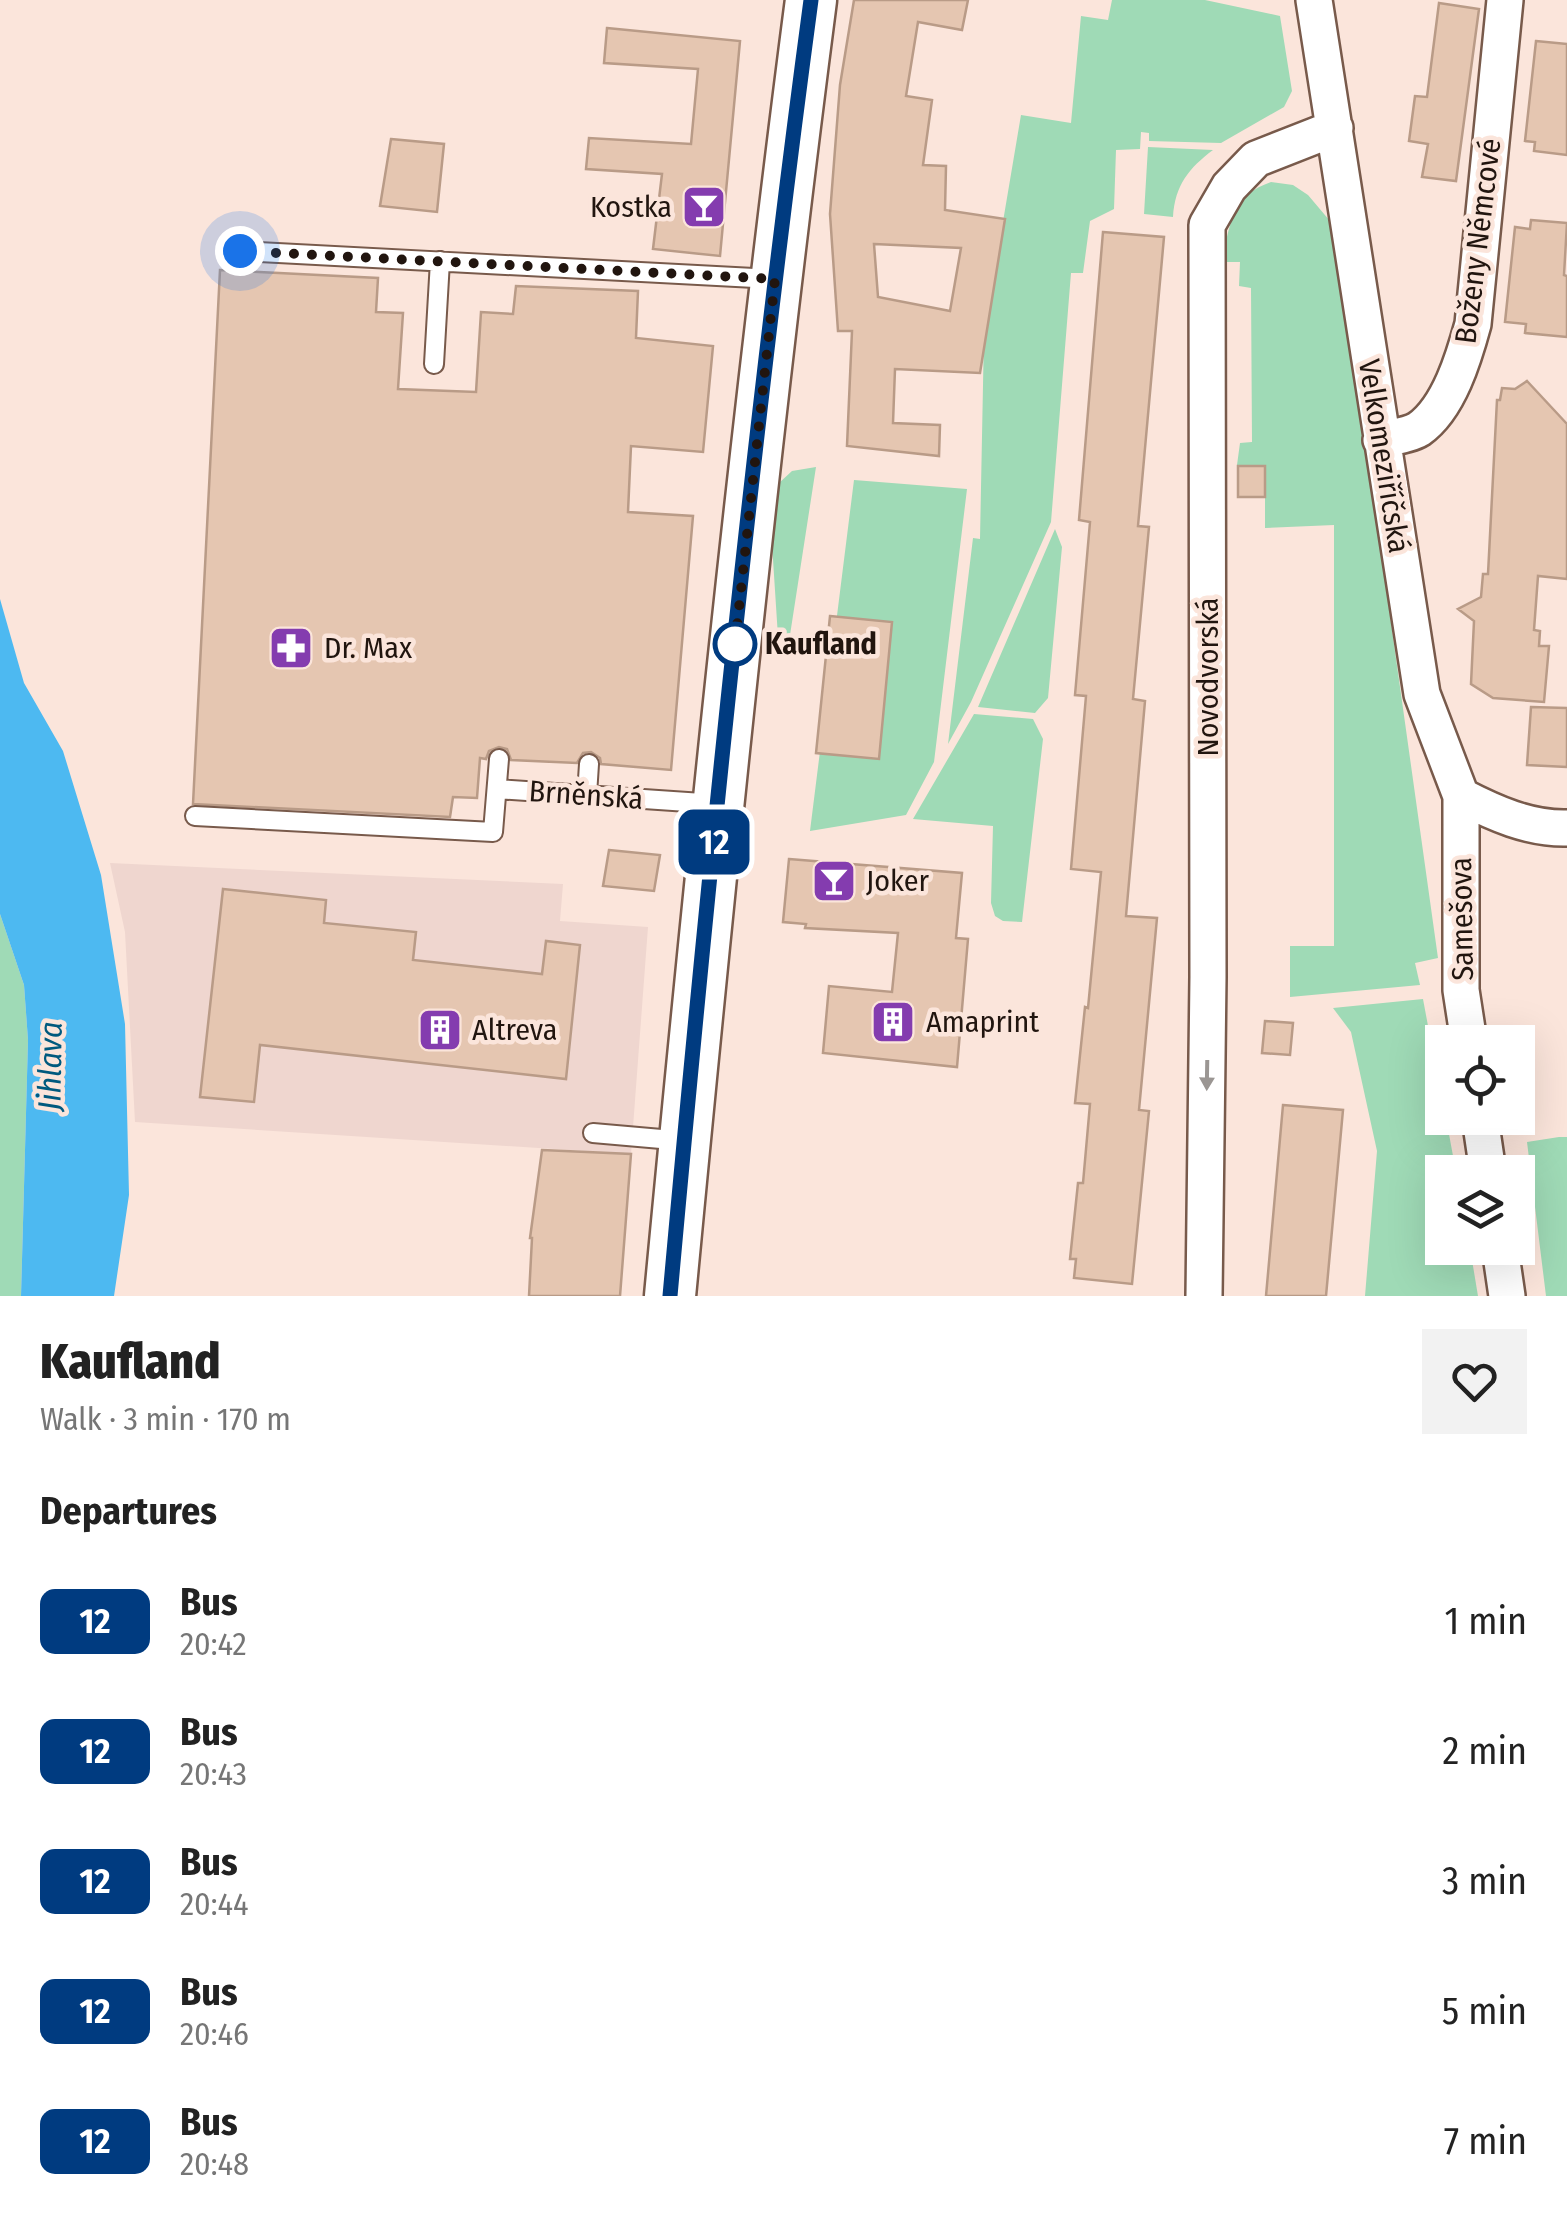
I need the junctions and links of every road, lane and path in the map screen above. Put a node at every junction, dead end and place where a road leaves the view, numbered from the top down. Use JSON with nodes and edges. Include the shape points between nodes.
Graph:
{"nodes":[{"id":1,"x":811,"y":0,"type":"edge"},
{"id":2,"x":1314,"y":0,"type":"edge"},
{"id":3,"x":1505,"y":0,"type":"edge"},
{"id":4,"x":1335,"y":128,"type":"junction"},
{"id":5,"x":240,"y":251,"type":"dead end"},
{"id":6,"x":440,"y":261,"type":"junction"},
{"id":7,"x":775,"y":279,"type":"junction"},
{"id":8,"x":434,"y":364,"type":"dead end"},
{"id":9,"x":1381,"y":440,"type":"junction"},
{"id":10,"x":499,"y":759,"type":"dead end"},
{"id":11,"x":589,"y":764,"type":"dead end"},
{"id":12,"x":497,"y":789,"type":"junction"},
{"id":13,"x":587,"y":795,"type":"junction"},
{"id":14,"x":1461,"y":796,"type":"junction"},
{"id":15,"x":718,"y":804,"type":"junction"},
{"id":16,"x":196,"y":816,"type":"dead end"},
{"id":17,"x":1567,"y":828,"type":"edge"},
{"id":18,"x":1467,"y":1025,"type":"edge"},
{"id":19,"x":593,"y":1132,"type":"dead end"},
{"id":20,"x":684,"y":1142,"type":"junction"},
{"id":21,"x":1502,"y":1265,"type":"edge"},
{"id":22,"x":670,"y":1296,"type":"edge"},
{"id":23,"x":1204,"y":1296,"type":"edge"},
{"id":24,"x":1507,"y":1296,"type":"edge"}],
"edges":[{"from":1,"to":7,"type":"street"},
{"from":2,"to":4,"type":"street","name":"Velkomeziříčská"},
{"from":3,"to":9,"type":"street","name":"Boženy Němcové","via":[[1473,324],[1461,367],[1418,430]]},
{"from":4,"to":9,"type":"street","name":"Velkomeziříčská"},
{"from":4,"to":23,"type":"street","name":"Novodvorská","one_way":true,"via":[[1256,158],[1208,224]]},
{"from":5,"to":6,"type":"lane"},
{"from":6,"to":7,"type":"lane"},
{"from":6,"to":8,"type":"lane"},
{"from":7,"to":15,"type":"street"},
{"from":9,"to":14,"type":"street","name":"Velkomeziříčská","via":[[1422,694]]},
{"from":10,"to":12,"type":"lane"},
{"from":11,"to":13,"type":"lane"},
{"from":12,"to":13,"type":"lane","name":"Brněnská"},
{"from":12,"to":16,"type":"lane","name":"Brněnská","via":[[494,832]]},
{"from":13,"to":15,"type":"lane","name":"Brněnská"},
{"from":14,"to":17,"type":"street","via":[[1518,820]]},
{"from":14,"to":18,"type":"street","name":"Samešova"},
{"from":15,"to":20,"type":"street"},
{"from":19,"to":20,"type":"lane"},
{"from":20,"to":22,"type":"street"},
{"from":21,"to":24,"type":"street"}]}
